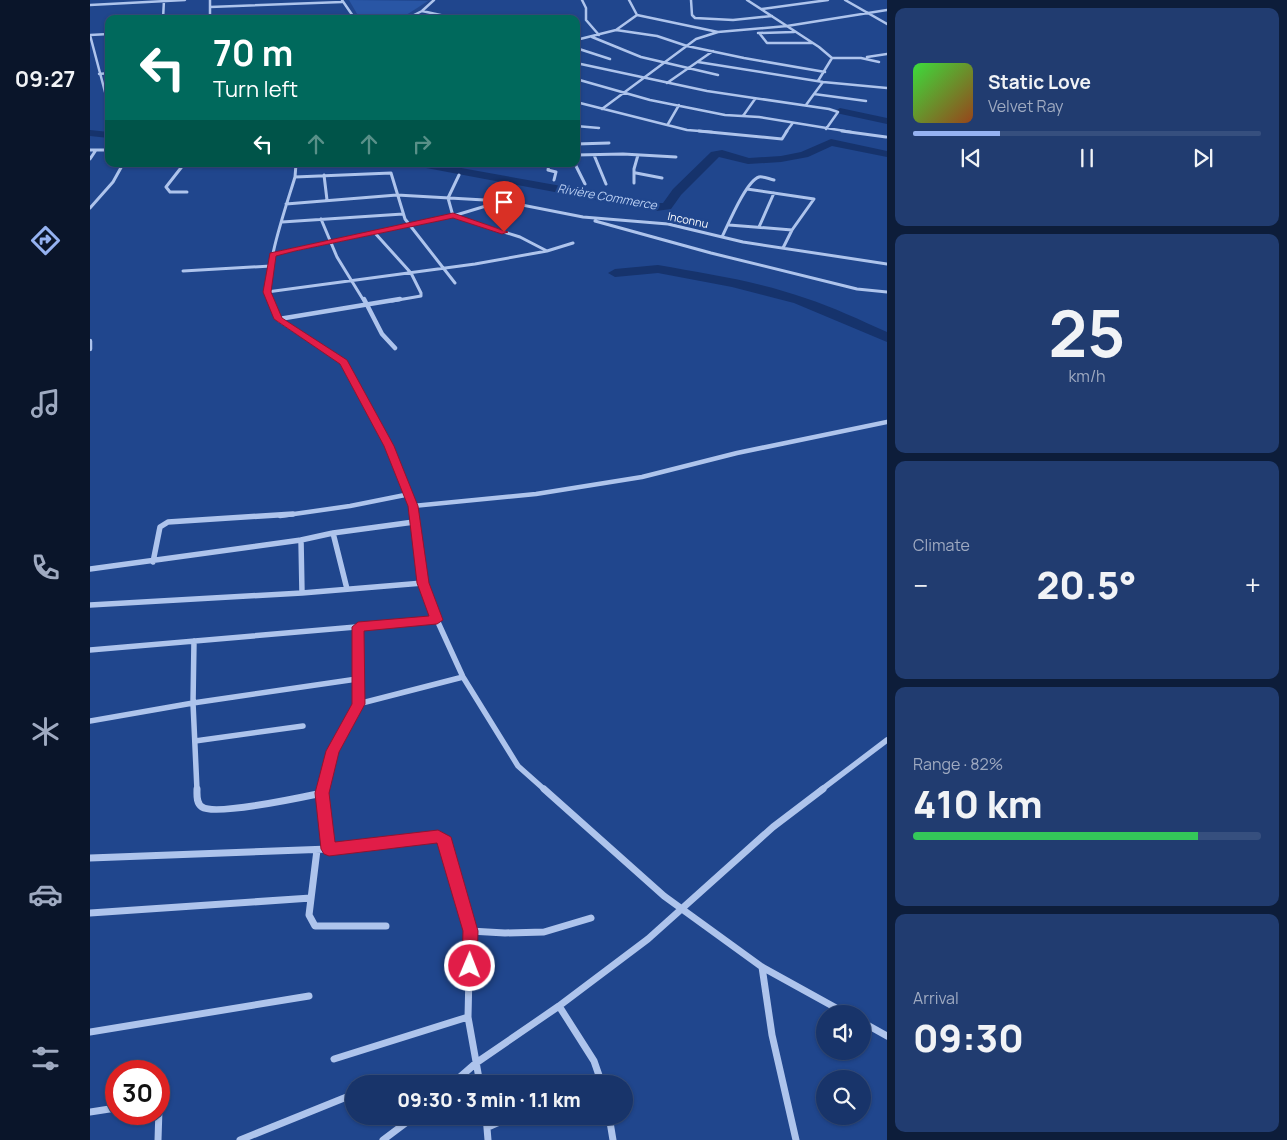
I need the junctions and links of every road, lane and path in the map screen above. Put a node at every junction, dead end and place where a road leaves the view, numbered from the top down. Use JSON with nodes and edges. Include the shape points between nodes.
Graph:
{"nodes":[{"id":1,"x":185,"y":0,"type":"edge"},
{"id":2,"x":210,"y":0,"type":"edge"},
{"id":3,"x":434,"y":0,"type":"edge"},
{"id":4,"x":582,"y":0,"type":"edge"},
{"id":5,"x":629,"y":0,"type":"edge"},
{"id":6,"x":691,"y":0,"type":"edge"},
{"id":7,"x":747,"y":0,"type":"edge"},
{"id":8,"x":828,"y":0,"type":"edge"},
{"id":9,"x":845,"y":0,"type":"edge"},
{"id":10,"x":164,"y":1,"type":"edge"},
{"id":11,"x":342,"y":1,"type":"edge"},
{"id":12,"x":90,"y":5,"type":"edge"},
{"id":13,"x":210,"y":7,"type":"junction"},
{"id":14,"x":761,"y":9,"type":"junction"},
{"id":15,"x":887,"y":10,"type":"edge"},
{"id":16,"x":422,"y":11,"type":"junction"},
{"id":17,"x":869,"y":12,"type":"junction"},
{"id":18,"x":163,"y":15,"type":"edge"},
{"id":19,"x":210,"y":15,"type":"edge"},
{"id":20,"x":352,"y":15,"type":"edge"},
{"id":21,"x":413,"y":15,"type":"edge"},
{"id":22,"x":440,"y":15,"type":"edge"},
{"id":23,"x":637,"y":15,"type":"junction"},
{"id":24,"x":773,"y":16,"type":"junction"},
{"id":25,"x":886,"y":23,"type":"edge"},
{"id":26,"x":787,"y":26,"type":"junction"},
{"id":27,"x":754,"y":29,"type":"junction"},
{"id":28,"x":616,"y":30,"type":"junction"},
{"id":29,"x":718,"y":32,"type":"junction"},
{"id":30,"x":795,"y":32,"type":"junction"},
{"id":31,"x":105,"y":34,"type":"edge"},
{"id":32,"x":760,"y":34,"type":"junction"},
{"id":33,"x":90,"y":35,"type":"edge"},
{"id":34,"x":599,"y":35,"type":"junction"},
{"id":35,"x":592,"y":37,"type":"junction"},
{"id":36,"x":580,"y":39,"type":"edge"},
{"id":37,"x":812,"y":42,"type":"junction"},
{"id":38,"x":687,"y":46,"type":"junction"},
{"id":39,"x":580,"y":49,"type":"edge"},
{"id":40,"x":713,"y":52,"type":"junction"},
{"id":41,"x":887,"y":54,"type":"edge"},
{"id":42,"x":832,"y":58,"type":"junction"},
{"id":43,"x":862,"y":58,"type":"junction"},
{"id":44,"x":610,"y":59,"type":"dead end"},
{"id":45,"x":698,"y":62,"type":"junction"},
{"id":46,"x":879,"y":62,"type":"dead end"},
{"id":47,"x":664,"y":63,"type":"junction"},
{"id":48,"x":580,"y":64,"type":"edge"},
{"id":49,"x":687,"y":69,"type":"junction"},
{"id":50,"x":825,"y":72,"type":"junction"},
{"id":51,"x":105,"y":73,"type":"edge"},
{"id":52,"x":99,"y":74,"type":"junction"},
{"id":53,"x":718,"y":75,"type":"dead end"},
{"id":54,"x":642,"y":78,"type":"junction"},
{"id":55,"x":580,"y":80,"type":"edge"},
{"id":56,"x":818,"y":81,"type":"junction"},
{"id":57,"x":823,"y":82,"type":"junction"},
{"id":58,"x":667,"y":83,"type":"junction"},
{"id":59,"x":887,"y":88,"type":"edge"},
{"id":60,"x":623,"y":92,"type":"junction"},
{"id":61,"x":105,"y":93,"type":"edge"},
{"id":62,"x":814,"y":94,"type":"junction"},
{"id":63,"x":755,"y":99,"type":"junction"},
{"id":64,"x":866,"y":101,"type":"dead end"},
{"id":65,"x":580,"y":103,"type":"edge"},
{"id":66,"x":806,"y":105,"type":"junction"},
{"id":67,"x":679,"y":106,"type":"junction"},
{"id":68,"x":602,"y":109,"type":"junction"},
{"id":69,"x":743,"y":116,"type":"junction"},
{"id":70,"x":668,"y":124,"type":"junction"},
{"id":71,"x":792,"y":124,"type":"junction"},
{"id":72,"x":580,"y":126,"type":"edge"},
{"id":73,"x":599,"y":128,"type":"dead end"},
{"id":74,"x":826,"y":129,"type":"junction"},
{"id":75,"x":886,"y":137,"type":"dead end"},
{"id":76,"x":609,"y":143,"type":"dead end"},
{"id":77,"x":580,"y":144,"type":"edge"},
{"id":78,"x":90,"y":150,"type":"edge"},
{"id":79,"x":96,"y":150,"type":"junction"},
{"id":80,"x":105,"y":150,"type":"edge"},
{"id":81,"x":580,"y":155,"type":"edge"},
{"id":82,"x":594,"y":155,"type":"junction"},
{"id":83,"x":638,"y":155,"type":"junction"},
{"id":84,"x":676,"y":157,"type":"dead end"},
{"id":85,"x":90,"y":159,"type":"edge"},
{"id":86,"x":121,"y":167,"type":"edge"},
{"id":87,"x":182,"y":167,"type":"edge"},
{"id":88,"x":296,"y":167,"type":"edge"},
{"id":89,"x":548,"y":167,"type":"edge"},
{"id":90,"x":577,"y":167,"type":"edge"},
{"id":91,"x":636,"y":173,"type":"junction"},
{"id":92,"x":324,"y":175,"type":"junction"},
{"id":93,"x":459,"y":175,"type":"dead end"},
{"id":94,"x":295,"y":176,"type":"junction"},
{"id":95,"x":662,"y":178,"type":"dead end"},
{"id":96,"x":554,"y":180,"type":"dead end"},
{"id":97,"x":774,"y":180,"type":"dead end"},
{"id":98,"x":634,"y":183,"type":"dead end"},
{"id":99,"x":586,"y":184,"type":"dead end"},
{"id":100,"x":606,"y":184,"type":"dead end"},
{"id":101,"x":747,"y":189,"type":"junction"},
{"id":102,"x":187,"y":192,"type":"dead end"},
{"id":103,"x":774,"y":193,"type":"junction"},
{"id":104,"x":397,"y":195,"type":"junction"},
{"id":105,"x":448,"y":198,"type":"junction"},
{"id":106,"x":327,"y":200,"type":"junction"},
{"id":107,"x":502,"y":201,"type":"junction"},
{"id":108,"x":286,"y":204,"type":"junction"},
{"id":109,"x":90,"y":208,"type":"edge"},
{"id":110,"x":403,"y":214,"type":"junction"},
{"id":111,"x":453,"y":216,"type":"junction"},
{"id":112,"x":582,"y":217,"type":"junction"},
{"id":113,"x":321,"y":219,"type":"junction"},
{"id":114,"x":282,"y":222,"type":"junction"},
{"id":115,"x":408,"y":224,"type":"junction"},
{"id":116,"x":728,"y":225,"type":"junction"},
{"id":117,"x":759,"y":228,"type":"junction"},
{"id":118,"x":792,"y":230,"type":"junction"},
{"id":119,"x":374,"y":232,"type":"junction"},
{"id":120,"x":722,"y":237,"type":"junction"},
{"id":121,"x":329,"y":241,"type":"junction"},
{"id":122,"x":573,"y":243,"type":"dead end"},
{"id":123,"x":783,"y":248,"type":"junction"},
{"id":124,"x":546,"y":251,"type":"junction"},
{"id":125,"x":273,"y":254,"type":"junction"},
{"id":126,"x":887,"y":264,"type":"edge"},
{"id":127,"x":271,"y":266,"type":"junction"},
{"id":128,"x":443,"y":268,"type":"junction"},
{"id":129,"x":183,"y":272,"type":"dead end"},
{"id":130,"x":411,"y":272,"type":"junction"},
{"id":131,"x":350,"y":281,"type":"junction"},
{"id":132,"x":456,"y":283,"type":"dead end"},
{"id":133,"x":267,"y":292,"type":"junction"},
{"id":134,"x":887,"y":292,"type":"edge"},
{"id":135,"x":367,"y":304,"type":"junction"},
{"id":136,"x":278,"y":319,"type":"junction"},
{"id":137,"x":90,"y":341,"type":"edge"},
{"id":138,"x":395,"y":348,"type":"dead end"},
{"id":139,"x":90,"y":349,"type":"edge"},
{"id":140,"x":887,"y":422,"type":"edge"},
{"id":141,"x":410,"y":494,"type":"junction"},
{"id":142,"x":413,"y":506,"type":"junction"},
{"id":143,"x":414,"y":522,"type":"junction"},
{"id":144,"x":333,"y":533,"type":"junction"},
{"id":145,"x":301,"y":540,"type":"junction"},
{"id":146,"x":153,"y":562,"type":"junction"},
{"id":147,"x":90,"y":570,"type":"edge"},
{"id":148,"x":423,"y":583,"type":"junction"},
{"id":149,"x":347,"y":589,"type":"junction"},
{"id":150,"x":302,"y":592,"type":"junction"},
{"id":151,"x":90,"y":605,"type":"edge"},
{"id":152,"x":437,"y":620,"type":"junction"},
{"id":153,"x":358,"y":627,"type":"junction"},
{"id":154,"x":194,"y":641,"type":"junction"},
{"id":155,"x":90,"y":650,"type":"edge"},
{"id":156,"x":463,"y":678,"type":"junction"},
{"id":157,"x":357,"y":679,"type":"junction"},
{"id":158,"x":193,"y":703,"type":"junction"},
{"id":159,"x":358,"y":704,"type":"junction"},
{"id":160,"x":90,"y":720,"type":"edge"},
{"id":161,"x":303,"y":726,"type":"dead end"},
{"id":162,"x":887,"y":740,"type":"edge"},
{"id":163,"x":195,"y":741,"type":"junction"},
{"id":164,"x":322,"y":793,"type":"junction"},
{"id":165,"x":329,"y":849,"type":"junction"},
{"id":166,"x":317,"y":850,"type":"junction"},
{"id":167,"x":90,"y":858,"type":"edge"},
{"id":168,"x":311,"y":898,"type":"junction"},
{"id":169,"x":682,"y":910,"type":"junction"},
{"id":170,"x":90,"y":913,"type":"edge"},
{"id":171,"x":591,"y":918,"type":"dead end"},
{"id":172,"x":386,"y":926,"type":"dead end"},
{"id":173,"x":470,"y":931,"type":"junction"},
{"id":174,"x":762,"y":967,"type":"junction"},
{"id":175,"x":309,"y":996,"type":"dead end"},
{"id":176,"x":831,"y":1005,"type":"edge"},
{"id":177,"x":559,"y":1006,"type":"junction"},
{"id":178,"x":468,"y":1017,"type":"junction"},
{"id":179,"x":871,"y":1027,"type":"edge"},
{"id":180,"x":90,"y":1032,"type":"edge"},
{"id":181,"x":887,"y":1036,"type":"edge"},
{"id":182,"x":334,"y":1059,"type":"dead end"},
{"id":183,"x":476,"y":1063,"type":"junction"},
{"id":184,"x":462,"y":1075,"type":"edge"},
{"id":185,"x":478,"y":1075,"type":"edge"},
{"id":186,"x":599,"y":1075,"type":"edge"},
{"id":187,"x":345,"y":1098,"type":"edge"},
{"id":188,"x":105,"y":1110,"type":"edge"},
{"id":189,"x":90,"y":1112,"type":"edge"},
{"id":190,"x":158,"y":1125,"type":"edge"},
{"id":191,"x":401,"y":1125,"type":"edge"},
{"id":192,"x":610,"y":1125,"type":"edge"},
{"id":193,"x":488,"y":1126,"type":"edge"},
{"id":194,"x":158,"y":1140,"type":"edge"},
{"id":195,"x":240,"y":1140,"type":"edge"},
{"id":196,"x":383,"y":1140,"type":"edge"},
{"id":197,"x":488,"y":1140,"type":"edge"},
{"id":198,"x":613,"y":1140,"type":"edge"},
{"id":199,"x":796,"y":1140,"type":"edge"}],
"edges":[{"from":1,"to":10,"type":"street"},
{"from":2,"to":13,"type":"street"},
{"from":3,"to":16,"type":"street"},
{"from":4,"to":34,"type":"street","via":[[586,20]]},
{"from":5,"to":23,"type":"street"},
{"from":6,"to":24,"type":"street","via":[[695,18],[732,20]]},
{"from":7,"to":14,"type":"street"},
{"from":8,"to":14,"type":"street"},
{"from":9,"to":17,"type":"street"},
{"from":10,"to":12,"type":"street"},
{"from":10,"to":18,"type":"street"},
{"from":11,"to":13,"type":"street"},
{"from":11,"to":20,"type":"street"},
{"from":13,"to":19,"type":"street"},
{"from":14,"to":24,"type":"street"},
{"from":15,"to":17,"type":"street"},
{"from":16,"to":21,"type":"street"},
{"from":16,"to":22,"type":"street"},
{"from":17,"to":25,"type":"street"},
{"from":17,"to":26,"type":"street"},
{"from":23,"to":28,"type":"street"},
{"from":23,"to":29,"type":"street"},
{"from":24,"to":26,"type":"street"},
{"from":26,"to":27,"type":"street"},
{"from":26,"to":30,"type":"street"},
{"from":27,"to":29,"type":"street"},
{"from":27,"to":32,"type":"street"},
{"from":28,"to":34,"type":"street"},
{"from":28,"to":38,"type":"street","via":[[657,36]]},
{"from":29,"to":38,"type":"street","via":[[696,39]]},
{"from":30,"to":32,"type":"street"},
{"from":30,"to":37,"type":"street"},
{"from":31,"to":33,"type":"street"},
{"from":32,"to":37,"type":"street","via":[[766,43]]},
{"from":33,"to":52,"type":"street"},
{"from":34,"to":35,"type":"street"},
{"from":35,"to":36,"type":"street"},
{"from":35,"to":47,"type":"street","via":[[641,58]]},
{"from":37,"to":42,"type":"street"},
{"from":38,"to":40,"type":"street"},
{"from":38,"to":47,"type":"street"},
{"from":39,"to":44,"type":"street"},
{"from":40,"to":45,"type":"street"},
{"from":40,"to":50,"type":"street"},
{"from":41,"to":43,"type":"street"},
{"from":42,"to":43,"type":"street"},
{"from":42,"to":50,"type":"street"},
{"from":43,"to":46,"type":"street"},
{"from":45,"to":49,"type":"street"},
{"from":45,"to":56,"type":"street"},
{"from":47,"to":49,"type":"street"},
{"from":47,"to":54,"type":"street"},
{"from":48,"to":54,"type":"street"},
{"from":49,"to":53,"type":"street"},
{"from":49,"to":58,"type":"street"},
{"from":50,"to":56,"type":"street"},
{"from":51,"to":52,"type":"street"},
{"from":52,"to":61,"type":"street"},
{"from":54,"to":58,"type":"street"},
{"from":54,"to":60,"type":"street"},
{"from":55,"to":60,"type":"street"},
{"from":56,"to":57,"type":"street"},
{"from":57,"to":59,"type":"street"},
{"from":57,"to":62,"type":"street"},
{"from":58,"to":63,"type":"street"},
{"from":60,"to":67,"type":"street"},
{"from":60,"to":68,"type":"street"},
{"from":62,"to":64,"type":"street"},
{"from":62,"to":66,"type":"street"},
{"from":63,"to":66,"type":"street"},
{"from":63,"to":69,"type":"street"},
{"from":65,"to":68,"type":"street"},
{"from":66,"to":74,"type":"street","via":[[838,112]]},
{"from":67,"to":69,"type":"street"},
{"from":67,"to":70,"type":"street"},
{"from":68,"to":70,"type":"street"},
{"from":69,"to":71,"type":"street"},
{"from":70,"to":71,"type":"street","via":[[704,133],[780,139]]},
{"from":71,"to":74,"type":"street"},
{"from":72,"to":73,"type":"street"},
{"from":74,"to":75,"type":"street"},
{"from":76,"to":77,"type":"street"},
{"from":78,"to":79,"type":"street"},
{"from":79,"to":80,"type":"street"},
{"from":79,"to":85,"type":"street"},
{"from":81,"to":82,"type":"street"},
{"from":82,"to":83,"type":"street"},
{"from":82,"to":100,"type":"street"},
{"from":83,"to":84,"type":"street"},
{"from":83,"to":91,"type":"street"},
{"from":86,"to":109,"type":"street","via":[[112,185]]},
{"from":87,"to":102,"type":"street","via":[[166,187],[170,192]]},
{"from":88,"to":94,"type":"street"},
{"from":89,"to":96,"type":"street","via":[[548,170],[556,172]]},
{"from":90,"to":99,"type":"street"},
{"from":91,"to":95,"type":"street"},
{"from":91,"to":98,"type":"street"},
{"from":92,"to":94,"type":"street"},
{"from":92,"to":104,"type":"street","via":[[391,173]]},
{"from":92,"to":106,"type":"street"},
{"from":93,"to":105,"type":"street"},
{"from":94,"to":108,"type":"street"},
{"from":97,"to":101,"type":"street","via":[[760,176]]},
{"from":101,"to":103,"type":"street"},
{"from":101,"to":116,"type":"street","name":"Inconnu"},
{"from":103,"to":117,"type":"street"},
{"from":103,"to":118,"type":"street","via":[[814,199]]},
{"from":104,"to":105,"type":"street","name":"Inconnu"},
{"from":104,"to":106,"type":"street","name":"Inconnu"},
{"from":104,"to":110,"type":"street"},
{"from":105,"to":107,"type":"street","name":"Inconnu"},
{"from":105,"to":111,"type":"street"},
{"from":106,"to":108,"type":"street","name":"Inconnu"},
{"from":107,"to":111,"type":"street","name":"Inconnu"},
{"from":107,"to":112,"type":"street","name":"Inconnu"},
{"from":108,"to":114,"type":"street"},
{"from":110,"to":113,"type":"street"},
{"from":110,"to":115,"type":"street"},
{"from":111,"to":115,"type":"street","name":"Inconnu"},
{"from":111,"to":124,"type":"street","name":"Inconnu","via":[[520,237]]},
{"from":112,"to":120,"type":"street","name":"Inconnu","via":[[668,224]]},
{"from":112,"to":134,"type":"street","via":[[729,258]]},
{"from":113,"to":114,"type":"street"},
{"from":113,"to":121,"type":"street"},
{"from":114,"to":125,"type":"street"},
{"from":115,"to":119,"type":"street","name":"Inconnu"},
{"from":115,"to":128,"type":"street"},
{"from":116,"to":117,"type":"street","name":"Inconnu"},
{"from":116,"to":120,"type":"street","name":"Inconnu"},
{"from":117,"to":118,"type":"street","name":"Inconnu"},
{"from":118,"to":123,"type":"street"},
{"from":119,"to":121,"type":"street","name":"Inconnu"},
{"from":119,"to":130,"type":"street"},
{"from":120,"to":123,"type":"street","name":"Inconnu"},
{"from":121,"to":125,"type":"street","name":"Inconnu"},
{"from":121,"to":131,"type":"street"},
{"from":122,"to":124,"type":"street"},
{"from":123,"to":126,"type":"street","name":"Inconnu"},
{"from":124,"to":128,"type":"street"},
{"from":125,"to":127,"type":"street"},
{"from":127,"to":129,"type":"street"},
{"from":127,"to":133,"type":"street"},
{"from":128,"to":130,"type":"street"},
{"from":128,"to":132,"type":"street"},
{"from":130,"to":131,"type":"street"},
{"from":130,"to":135,"type":"street","via":[[421,296]]},
{"from":131,"to":133,"type":"street"},
{"from":131,"to":135,"type":"street"},
{"from":133,"to":136,"type":"street"},
{"from":135,"to":136,"type":"street"},
{"from":135,"to":138,"type":"street","via":[[377,326]]},
{"from":136,"to":141,"type":"street","via":[[344,362],[389,446]]},
{"from":137,"to":139,"type":"street"},
{"from":140,"to":142,"type":"street","via":[[737,453],[642,478],[536,494]]},
{"from":141,"to":142,"type":"street"},
{"from":141,"to":146,"type":"street","via":[[304,514],[168,522],[160,527]]},
{"from":142,"to":143,"type":"street"},
{"from":143,"to":144,"type":"street"},
{"from":143,"to":148,"type":"street"},
{"from":144,"to":145,"type":"street"},
{"from":144,"to":149,"type":"street"},
{"from":145,"to":146,"type":"street"},
{"from":145,"to":150,"type":"street"},
{"from":146,"to":147,"type":"street"},
{"from":148,"to":149,"type":"street"},
{"from":148,"to":152,"type":"street"},
{"from":149,"to":150,"type":"street"},
{"from":150,"to":151,"type":"street"},
{"from":152,"to":153,"type":"street"},
{"from":152,"to":156,"type":"street"},
{"from":153,"to":154,"type":"street"},
{"from":153,"to":157,"type":"street"},
{"from":154,"to":155,"type":"street"},
{"from":154,"to":158,"type":"street"},
{"from":156,"to":159,"type":"street"},
{"from":156,"to":169,"type":"street","via":[[518,766]]},
{"from":157,"to":158,"type":"street"},
{"from":157,"to":159,"type":"street"},
{"from":158,"to":160,"type":"street"},
{"from":158,"to":163,"type":"street"},
{"from":159,"to":164,"type":"street","via":[[333,751]]},
{"from":161,"to":163,"type":"street"},
{"from":162,"to":169,"type":"street","via":[[773,827]]},
{"from":163,"to":164,"type":"street","via":[[197,799],[204,808],[221,809]]},
{"from":164,"to":165,"type":"street"},
{"from":165,"to":166,"type":"street"},
{"from":165,"to":173,"type":"street","via":[[438,836],[446,841]]},
{"from":166,"to":167,"type":"street"},
{"from":166,"to":168,"type":"street"},
{"from":168,"to":170,"type":"street"},
{"from":168,"to":172,"type":"street","via":[[310,919],[315,926]]},
{"from":169,"to":174,"type":"street"},
{"from":169,"to":177,"type":"street"},
{"from":171,"to":173,"type":"street","via":[[544,932]]},
{"from":173,"to":178,"type":"street"},
{"from":174,"to":176,"type":"street"},
{"from":174,"to":199,"type":"street","via":[[772,1035]]},
{"from":175,"to":180,"type":"street"},
{"from":177,"to":183,"type":"street"},
{"from":177,"to":186,"type":"street"},
{"from":178,"to":182,"type":"street"},
{"from":178,"to":183,"type":"street"},
{"from":179,"to":181,"type":"street"},
{"from":183,"to":184,"type":"street"},
{"from":183,"to":185,"type":"street"},
{"from":187,"to":195,"type":"street"},
{"from":188,"to":189,"type":"street"},
{"from":190,"to":194,"type":"street"},
{"from":191,"to":196,"type":"street"},
{"from":192,"to":198,"type":"street"},
{"from":193,"to":197,"type":"street"}]}
